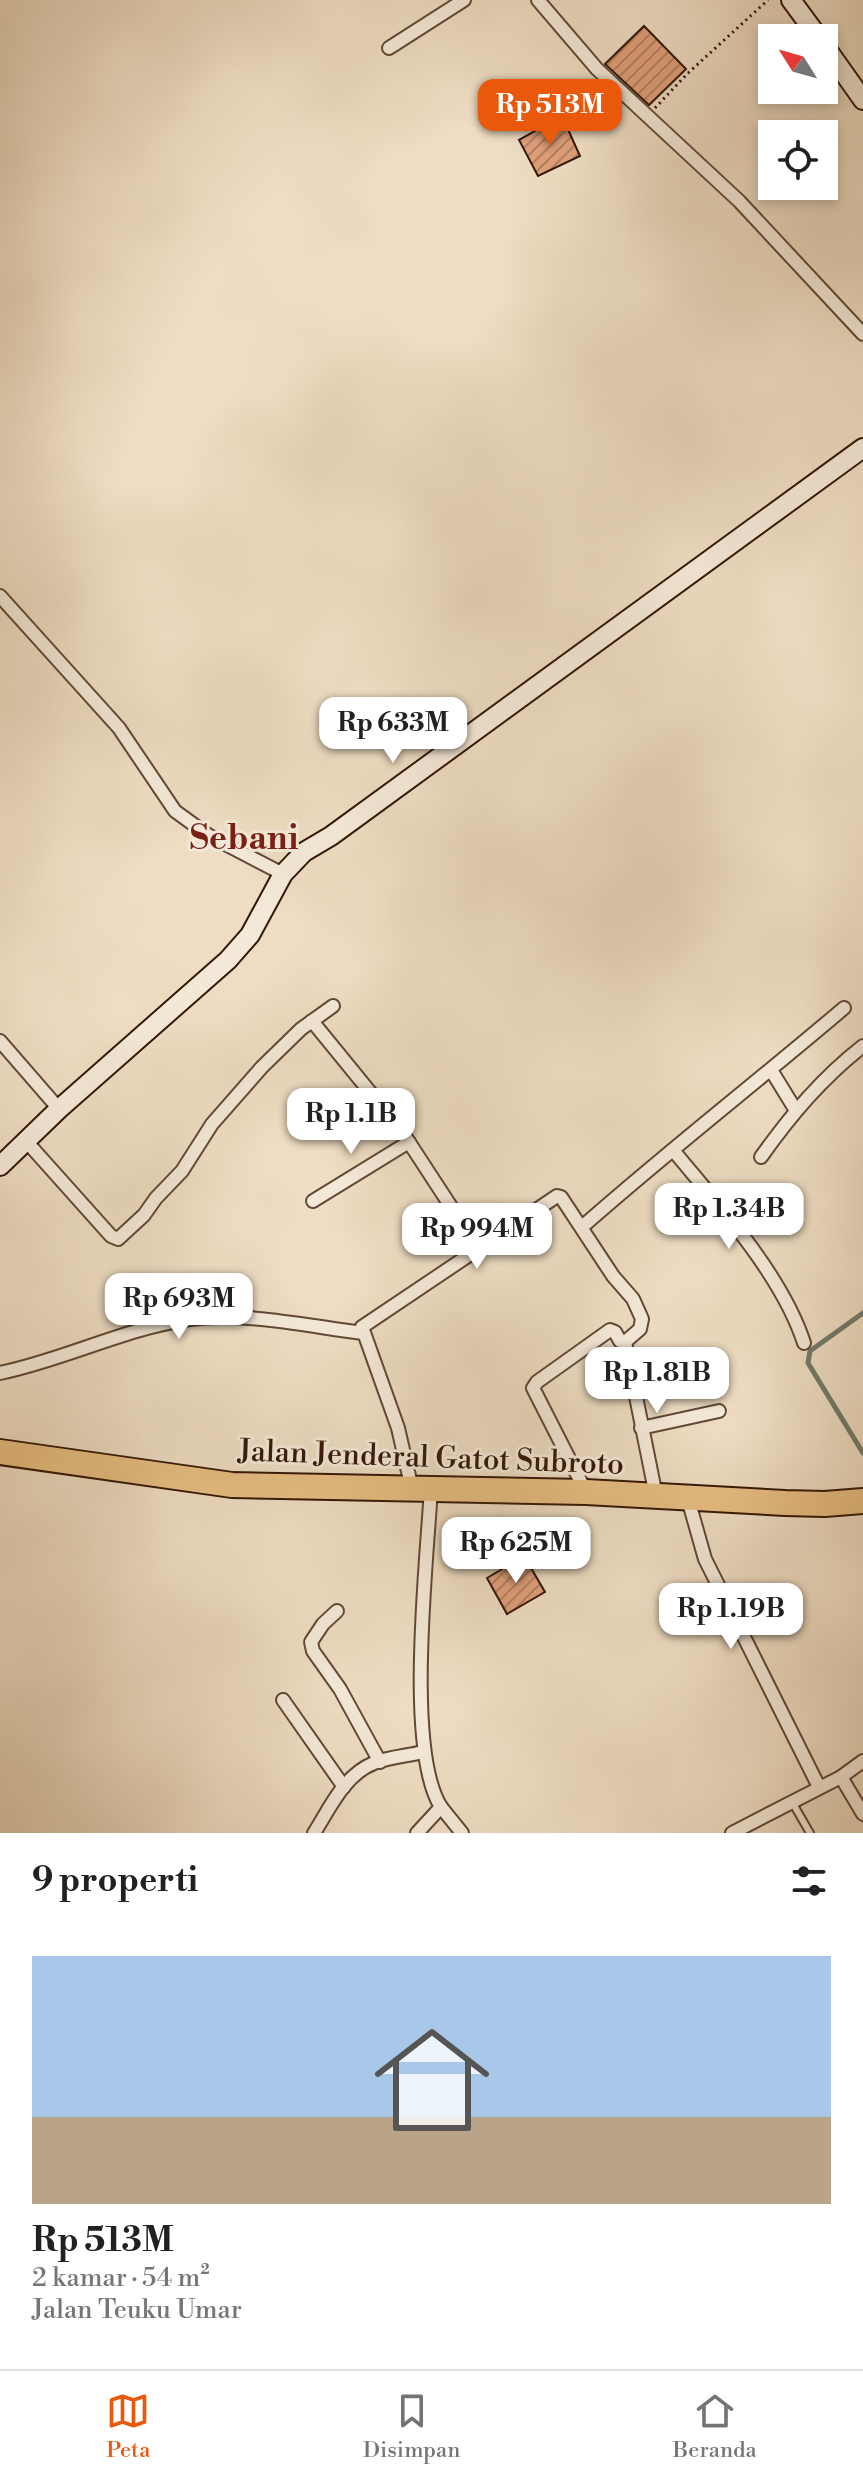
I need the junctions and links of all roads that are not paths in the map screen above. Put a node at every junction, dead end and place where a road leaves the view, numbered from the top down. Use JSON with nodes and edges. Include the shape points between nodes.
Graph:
{"nodes":[{"id":1,"x":464,"y":0,"type":"edge"},
{"id":2,"x":538,"y":0,"type":"edge"},
{"id":3,"x":791,"y":0,"type":"edge"},
{"id":4,"x":809,"y":24,"type":"edge"},
{"id":5,"x":389,"y":48,"type":"dead end"},
{"id":6,"x":838,"y":65,"type":"edge"},
{"id":7,"x":863,"y":100,"type":"edge"},
{"id":8,"x":863,"y":334,"type":"edge"},
{"id":9,"x":863,"y":448,"type":"edge"},
{"id":10,"x":0,"y":596,"type":"edge"},
{"id":11,"x":283,"y":874,"type":"junction"},
{"id":12,"x":333,"y":1006,"type":"dead end"},
{"id":13,"x":844,"y":1008,"type":"dead end"},
{"id":14,"x":312,"y":1021,"type":"junction"},
{"id":15,"x":0,"y":1041,"type":"edge"},
{"id":16,"x":863,"y":1046,"type":"edge"},
{"id":17,"x":771,"y":1070,"type":"junction"},
{"id":18,"x":59,"y":1109,"type":"junction"},
{"id":19,"x":795,"y":1109,"type":"junction"},
{"id":20,"x":26,"y":1141,"type":"junction"},
{"id":21,"x":409,"y":1142,"type":"junction"},
{"id":22,"x":673,"y":1150,"type":"junction"},
{"id":23,"x":761,"y":1157,"type":"dead end"},
{"id":24,"x":0,"y":1166,"type":"edge"},
{"id":25,"x":313,"y":1201,"type":"dead end"},
{"id":26,"x":582,"y":1227,"type":"junction"},
{"id":27,"x":478,"y":1248,"type":"junction"},
{"id":28,"x":363,"y":1333,"type":"junction"},
{"id":29,"x":625,"y":1342,"type":"junction"},
{"id":30,"x":804,"y":1343,"type":"dead end"},
{"id":31,"x":0,"y":1373,"type":"edge"},
{"id":32,"x":719,"y":1411,"type":"dead end"},
{"id":33,"x":641,"y":1428,"type":"junction"},
{"id":34,"x":0,"y":1452,"type":"edge"},
{"id":35,"x":422,"y":1488,"type":"junction"},
{"id":36,"x":586,"y":1492,"type":"junction"},
{"id":37,"x":656,"y":1496,"type":"junction"},
{"id":38,"x":688,"y":1499,"type":"junction"},
{"id":39,"x":863,"y":1501,"type":"edge"},
{"id":40,"x":337,"y":1611,"type":"dead end"},
{"id":41,"x":283,"y":1700,"type":"dead end"},
{"id":42,"x":423,"y":1752,"type":"junction"},
{"id":43,"x":863,"y":1761,"type":"edge"},
{"id":44,"x":380,"y":1762,"type":"junction"},
{"id":45,"x":841,"y":1777,"type":"junction"},
{"id":46,"x":344,"y":1787,"type":"junction"},
{"id":47,"x":819,"y":1787,"type":"junction"},
{"id":48,"x":792,"y":1802,"type":"junction"},
{"id":49,"x":441,"y":1807,"type":"junction"},
{"id":50,"x":863,"y":1814,"type":"edge"},
{"id":51,"x":314,"y":1833,"type":"edge"},
{"id":52,"x":417,"y":1833,"type":"edge"},
{"id":53,"x":462,"y":1833,"type":"edge"},
{"id":54,"x":732,"y":1833,"type":"edge"},
{"id":55,"x":810,"y":1833,"type":"edge"}],
"edges":[{"from":1,"to":5,"type":"street"},
{"from":2,"to":8,"type":"street","via":[[597,69],[739,201]]},
{"from":3,"to":4,"type":"street"},
{"from":6,"to":7,"type":"street"},
{"from":9,"to":11,"type":"street","via":[[304,852]]},
{"from":10,"to":11,"type":"street","via":[[119,728],[175,811],[231,849]]},
{"from":11,"to":18,"type":"street","via":[[250,935],[228,960]]},
{"from":12,"to":14,"type":"street"},
{"from":13,"to":17,"type":"street"},
{"from":14,"to":20,"type":"street","via":[[262,1067],[212,1124],[182,1171],[118,1239]]},
{"from":14,"to":21,"type":"street"},
{"from":15,"to":18,"type":"street"},
{"from":16,"to":19,"type":"street"},
{"from":17,"to":19,"type":"street"},
{"from":17,"to":22,"type":"street"},
{"from":18,"to":20,"type":"street"},
{"from":19,"to":23,"type":"street"},
{"from":20,"to":24,"type":"street"},
{"from":21,"to":25,"type":"street"},
{"from":21,"to":27,"type":"street"},
{"from":22,"to":26,"type":"street"},
{"from":22,"to":30,"type":"street","via":[[770,1277]]},
{"from":26,"to":27,"type":"street","via":[[555,1196]]},
{"from":26,"to":29,"type":"street","via":[[640,1312],[640,1329]]},
{"from":27,"to":28,"type":"street","via":[[366,1323]]},
{"from":28,"to":31,"type":"street","via":[[265,1320],[191,1319]]},
{"from":28,"to":35,"type":"street"},
{"from":29,"to":33,"type":"street"},
{"from":29,"to":36,"type":"street","via":[[610,1330],[533,1388]]},
{"from":32,"to":33,"type":"street"},
{"from":33,"to":37,"type":"street"},
{"from":34,"to":35,"type":"highway","name":"Jalan Jenderal Gatot Subroto","via":[[232,1485]]},
{"from":35,"to":36,"type":"highway","name":"Jalan Jenderal Gatot Subroto"},
{"from":35,"to":42,"type":"street"},
{"from":36,"to":37,"type":"highway","name":"Jalan Jenderal Gatot Subroto"},
{"from":37,"to":38,"type":"highway","name":"Jalan Jenderal Gatot Subroto"},
{"from":38,"to":39,"type":"highway","name":"Jalan Jenderal Gatot Subroto"},
{"from":38,"to":47,"type":"street","via":[[705,1559]]},
{"from":40,"to":44,"type":"street","via":[[311,1642],[313,1651]]},
{"from":41,"to":46,"type":"street"},
{"from":42,"to":44,"type":"street"},
{"from":42,"to":49,"type":"street"},
{"from":43,"to":45,"type":"street"},
{"from":44,"to":46,"type":"street"},
{"from":45,"to":47,"type":"street"},
{"from":45,"to":50,"type":"street"},
{"from":46,"to":51,"type":"street"},
{"from":47,"to":48,"type":"street"},
{"from":48,"to":54,"type":"street"},
{"from":48,"to":55,"type":"lane"},
{"from":49,"to":52,"type":"street"},
{"from":49,"to":53,"type":"street"}]}
